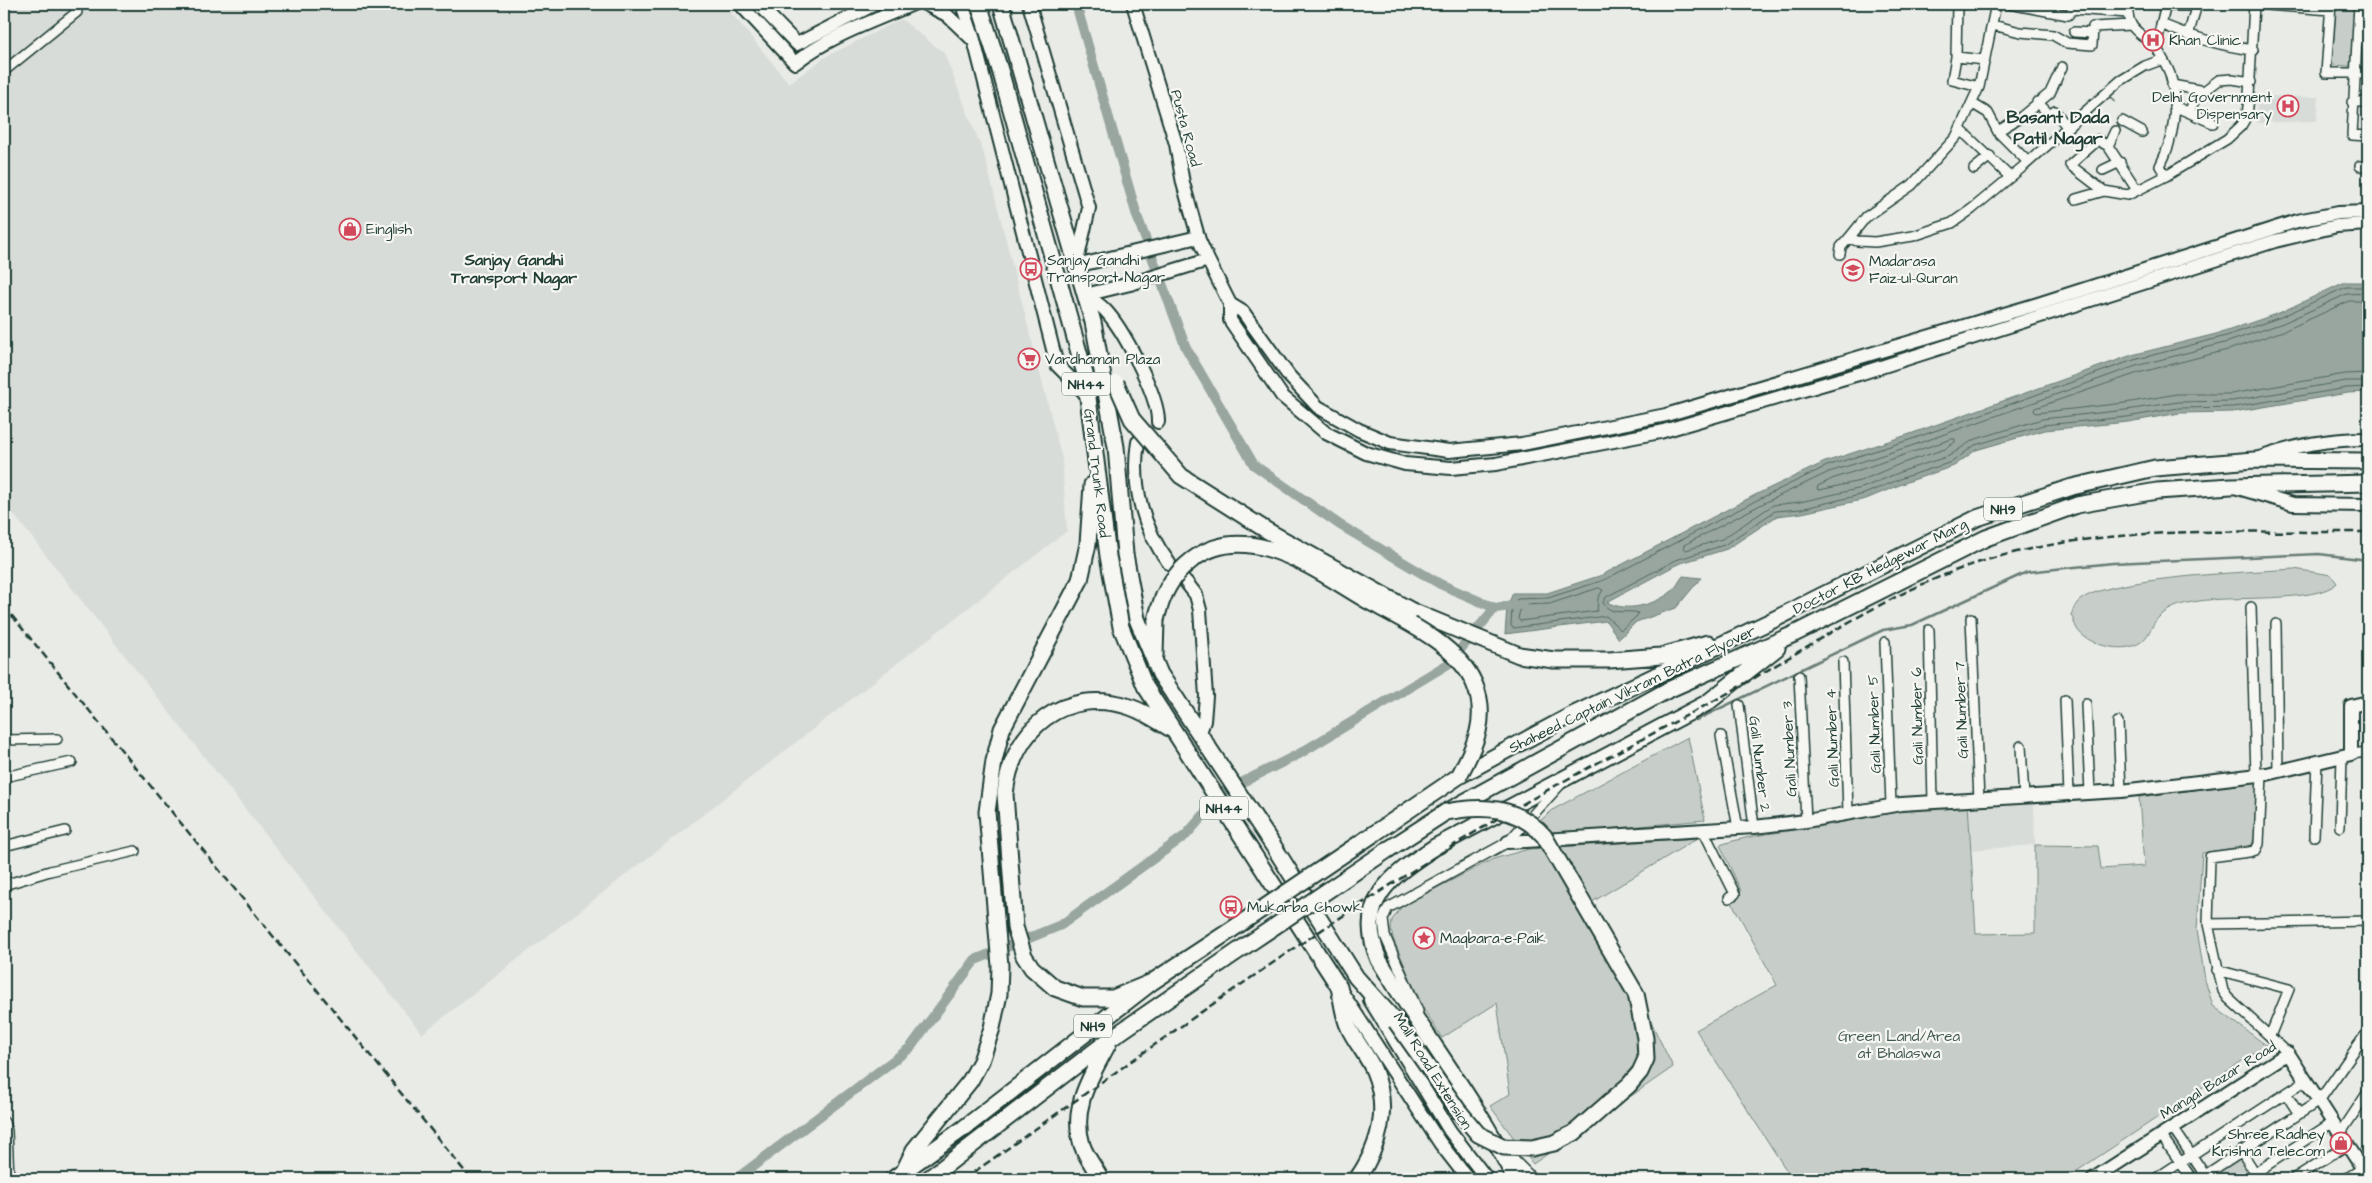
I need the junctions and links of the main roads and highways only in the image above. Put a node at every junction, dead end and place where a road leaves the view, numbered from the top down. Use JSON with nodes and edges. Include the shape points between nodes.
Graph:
{"nodes":[{"id":1,"x":740,"y":4,"type":"edge"},
{"id":2,"x":758,"y":4,"type":"edge"},
{"id":3,"x":875,"y":4,"type":"edge"},
{"id":4,"x":913,"y":4,"type":"edge"},
{"id":5,"x":925,"y":4,"type":"edge"},
{"id":6,"x":962,"y":4,"type":"edge"},
{"id":7,"x":979,"y":4,"type":"edge"},
{"id":8,"x":1001,"y":4,"type":"edge"},
{"id":9,"x":1029,"y":4,"type":"edge"},
{"id":10,"x":1133,"y":4,"type":"edge"},
{"id":11,"x":974,"y":40,"type":"junction"},
{"id":12,"x":797,"y":44,"type":"junction"},
{"id":13,"x":786,"y":52,"type":"junction"},
{"id":14,"x":806,"y":54,"type":"junction"},
{"id":15,"x":2368,"y":212,"type":"edge"},
{"id":16,"x":2368,"y":224,"type":"edge"},
{"id":17,"x":1198,"y":237,"type":"junction"},
{"id":18,"x":1208,"y":260,"type":"junction"},
{"id":19,"x":1076,"y":266,"type":"junction"},
{"id":20,"x":1085,"y":294,"type":"junction"},
{"id":21,"x":1230,"y":304,"type":"junction"},
{"id":22,"x":1097,"y":339,"type":"junction"},
{"id":23,"x":1087,"y":395,"type":"junction"},
{"id":24,"x":1158,"y":422,"type":"dead end"},
{"id":25,"x":2368,"y":439,"type":"edge"},
{"id":26,"x":1138,"y":442,"type":"dead end"},
{"id":27,"x":1094,"y":447,"type":"junction"},
{"id":28,"x":2254,"y":460,"type":"junction"},
{"id":29,"x":2364,"y":461,"type":"edge"},
{"id":30,"x":2368,"y":483,"type":"edge"},
{"id":31,"x":2230,"y":486,"type":"junction"},
{"id":32,"x":2368,"y":505,"type":"edge"},
{"id":33,"x":1169,"y":563,"type":"dead end"},
{"id":34,"x":1186,"y":582,"type":"dead end"},
{"id":35,"x":1771,"y":621,"type":"junction"},
{"id":36,"x":1794,"y":634,"type":"junction"},
{"id":37,"x":1155,"y":663,"type":"junction"},
{"id":38,"x":2368,"y":702,"type":"edge"},
{"id":39,"x":1175,"y":731,"type":"junction"},
{"id":40,"x":1199,"y":735,"type":"junction"},
{"id":41,"x":1460,"y":776,"type":"junction"},
{"id":42,"x":1446,"y":812,"type":"junction"},
{"id":43,"x":1508,"y":842,"type":"road end"},
{"id":44,"x":1356,"y":977,"type":"junction"},
{"id":45,"x":1152,"y":982,"type":"junction"},
{"id":46,"x":1339,"y":987,"type":"junction"},
{"id":47,"x":1112,"y":1037,"type":"junction"},
{"id":48,"x":2365,"y":1172,"type":"edge"},
{"id":49,"x":898,"y":1175,"type":"edge"},
{"id":50,"x":928,"y":1179,"type":"edge"},
{"id":51,"x":1101,"y":1179,"type":"edge"},
{"id":52,"x":1356,"y":1179,"type":"edge"},
{"id":53,"x":1468,"y":1179,"type":"edge"},
{"id":54,"x":1487,"y":1179,"type":"edge"},
{"id":55,"x":1515,"y":1179,"type":"edge"},
{"id":56,"x":2093,"y":1179,"type":"edge"}],
"edges":[{"from":1,"to":13,"type":"main road"},
{"from":2,"to":12,"type":"main road"},
{"from":3,"to":12,"type":"main road"},
{"from":4,"to":14,"type":"main road"},
{"from":5,"to":11,"type":"main road","via":[[947,15]]},
{"from":6,"to":11,"type":"main road"},
{"from":7,"to":23,"type":"highway","name":"Grand Trunk Road","number":"NH44","via":[[1082,365]]},
{"from":8,"to":19,"type":"highway","name":"Grand Trunk Road","number":"NH44"},
{"from":9,"to":19,"type":"main road","via":[[1088,208]]},
{"from":10,"to":17,"type":"main road","name":"Pusta Road","via":[[1176,144]]},
{"from":11,"to":23,"type":"main road","via":[[1058,365]]},
{"from":12,"to":13,"type":"main road"},
{"from":12,"to":14,"type":"main road"},
{"from":13,"to":14,"type":"main road","via":[[795,63]]},
{"from":15,"to":21,"type":"main road","via":[[2338,212],[2297,221],[2038,304],[1666,415],[1522,444],[1449,451],[1390,443],[1318,407],[1290,376],[1243,312]]},
{"from":16,"to":21,"type":"main road","via":[[2337,226],[2275,240],[1862,373],[1660,432],[1496,464],[1451,468],[1405,464],[1366,453],[1326,432],[1282,396],[1230,320]]},
{"from":17,"to":18,"type":"main road","name":"Pusta Road"},
{"from":17,"to":19,"type":"main road"},
{"from":18,"to":20,"type":"main road"},
{"from":18,"to":21,"type":"main road","name":"Pusta Road"},
{"from":19,"to":20,"type":"highway","name":"Grand Trunk Road","number":"NH44"},
{"from":20,"to":22,"type":"highway","name":"Grand Trunk Road","number":"NH44"},
{"from":20,"to":24,"type":"main road","via":[[1104,309],[1128,344],[1157,404]]},
{"from":22,"to":35,"type":"highway","bridge":true,"via":[[1132,419],[1181,476],[1266,530],[1412,611],[1520,655],[1554,660],[1661,656],[1720,640]]},
{"from":22,"to":37,"type":"highway","name":"Grand Trunk Road","number":"NH44","via":[[1116,447],[1127,563],[1137,620]]},
{"from":23,"to":27,"type":"highway","name":"Grand Trunk Road","number":"NH44"},
{"from":25,"to":28,"type":"main road","via":[[2296,446]]},
{"from":26,"to":33,"type":"main road","via":[[1135,460],[1143,513],[1158,549]]},
{"from":27,"to":39,"type":"highway","name":"Grand Trunk Road","number":"NH44","via":[[1121,627],[1145,686]]},
{"from":27,"to":49,"type":"highway","via":[[1088,544],[1080,580],[1002,729],[994,761],[988,812],[1000,966],[999,994],[992,1028],[970,1081]]},
{"from":28,"to":29,"type":"highway","name":"Doctor KB Hedgewar Marg"},
{"from":28,"to":35,"type":"highway","name":"Doctor KB Hedgewar Marg","number":"NH9","via":[[2155,468],[2072,486],[1977,518]]},
{"from":30,"to":31,"type":"highway","number":"NH9"},
{"from":31,"to":32,"type":"main road","via":[[2293,504]]},
{"from":31,"to":36,"type":"highway","name":"Doctor KB Hedgewar Marg","number":"NH9","via":[[2157,490],[2077,505],[1986,538]]},
{"from":34,"to":40,"type":"main road","via":[[1198,598],[1200,610],[1206,696]]},
{"from":35,"to":41,"type":"highway","name":"Shaheed Captain Vikram Batra Flyover","via":[[1570,716]]},
{"from":36,"to":42,"type":"highway","name":"Shaheed Captain Vikram Batra Flyover","via":[[1668,690]]},
{"from":36,"to":55,"type":"highway","via":[[1706,703],[1435,847],[1399,871],[1380,894],[1372,922],[1375,951],[1498,1144]]},
{"from":37,"to":40,"type":"highway","name":"Grand Trunk Road","number":"NH44"},
{"from":37,"to":41,"type":"highway","bridge":true,"via":[[1156,620],[1161,600],[1183,566],[1218,546],[1260,546],[1295,559],[1409,624],[1446,648],[1467,670],[1479,696],[1480,725],[1472,753]]},
{"from":38,"to":43,"type":"main road","via":[[2350,706],[2346,755],[2278,771],[2090,794],[1891,805],[1754,827]]},
{"from":39,"to":45,"type":"highway","via":[[1131,708],[1112,703],[1074,705],[1044,718],[1019,745],[1007,774],[1005,794],[1018,942],[1028,962],[1042,979],[1068,994],[1098,999],[1128,993]]},
{"from":39,"to":46,"type":"highway","name":"Grand Trunk Road","number":"NH44"},
{"from":40,"to":44,"type":"highway","name":"Grand Trunk Road","number":"NH44"},
{"from":41,"to":45,"type":"highway","name":"Shaheed Captain Vikram Batra Flyover","number":"NH9","bridge":true},
{"from":42,"to":44,"type":"highway","bridge":true,"via":[[1475,808],[1503,810],[1528,820],[1544,836],[1636,994],[1645,1038],[1646,1059],[1640,1072],[1574,1132],[1554,1144],[1532,1148],[1504,1147],[1478,1134],[1396,1022]]},
{"from":42,"to":47,"type":"highway","name":"Shaheed Captain Vikram Batra Flyover","number":"NH9","bridge":true},
{"from":44,"to":54,"type":"main road","name":"Mall Road Extension","via":[[1450,1130]]},
{"from":45,"to":49,"type":"highway","name":"Shaheed Captain Vikram Batra Flyover","number":"NH9","via":[[964,1128]]},
{"from":46,"to":52,"type":"highway","via":[[1348,1026],[1374,1070],[1383,1112],[1370,1160]]},
{"from":46,"to":53,"type":"main road","via":[[1440,1142]]},
{"from":47,"to":50,"type":"highway","name":"Shaheed Captain Vikram Batra Flyover"},
{"from":47,"to":51,"type":"highway","via":[[1083,1092],[1077,1119],[1082,1146]]},
{"from":48,"to":56,"type":"main road","name":"Mangal Bazar Road","via":[[2288,1053]]}]}
